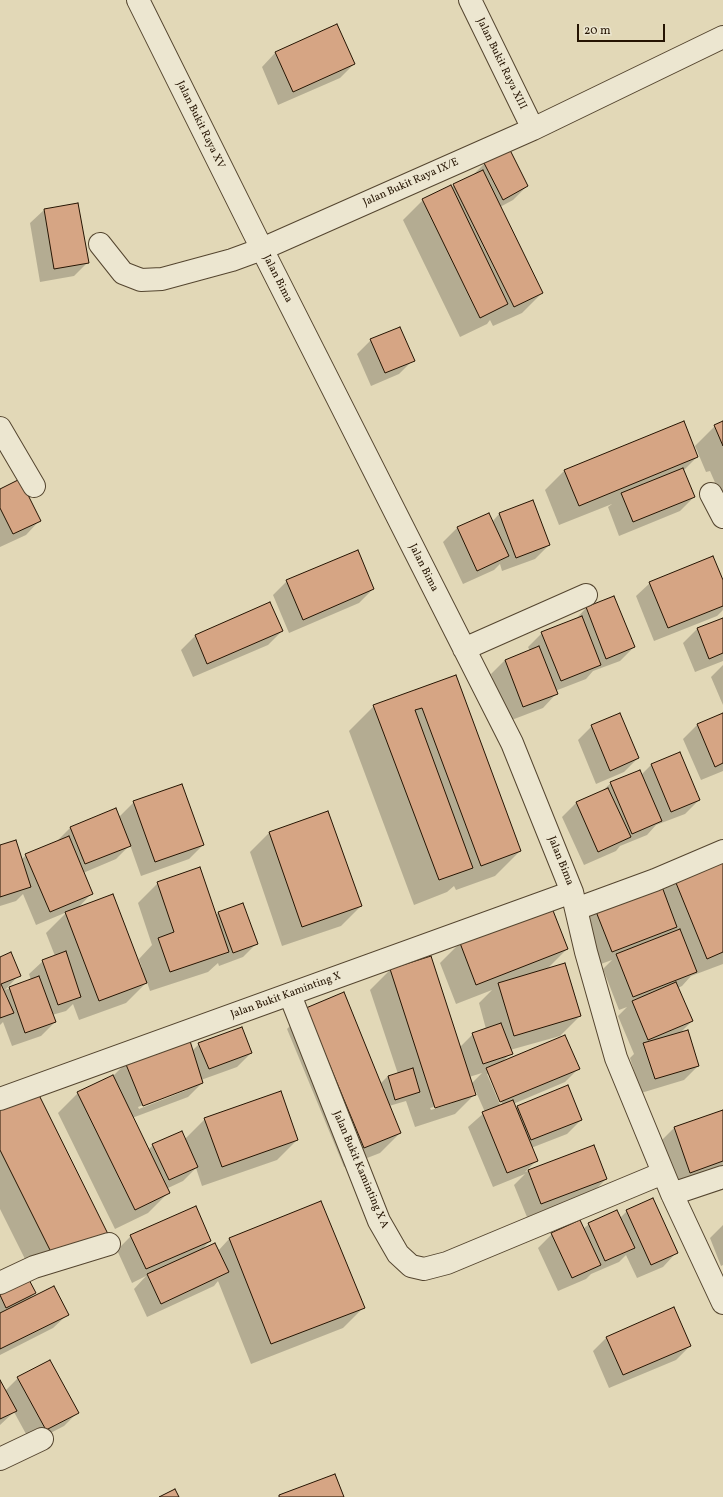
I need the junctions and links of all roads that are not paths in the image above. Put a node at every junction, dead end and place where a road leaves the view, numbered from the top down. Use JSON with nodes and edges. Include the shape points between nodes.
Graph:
{"nodes":[{"id":1,"x":138,"y":0,"type":"edge"},
{"id":2,"x":470,"y":0,"type":"edge"},
{"id":3,"x":723,"y":37,"type":"edge"},
{"id":4,"x":533,"y":129,"type":"junction"},
{"id":5,"x":100,"y":244,"type":"dead end"},
{"id":6,"x":262,"y":250,"type":"junction"},
{"id":7,"x":0,"y":428,"type":"edge"},
{"id":8,"x":34,"y":486,"type":"dead end"},
{"id":9,"x":712,"y":494,"type":"dead end"},
{"id":10,"x":723,"y":517,"type":"edge"},
{"id":11,"x":586,"y":595,"type":"dead end"},
{"id":12,"x":464,"y":649,"type":"junction"},
{"id":13,"x":723,"y":851,"type":"edge"},
{"id":14,"x":574,"y":900,"type":"junction"},
{"id":15,"x":290,"y":995,"type":"junction"},
{"id":16,"x":0,"y":1099,"type":"edge"},
{"id":17,"x":663,"y":1172,"type":"junction"},
{"id":18,"x":723,"y":1177,"type":"edge"},
{"id":19,"x":672,"y":1194,"type":"junction"},
{"id":20,"x":109,"y":1244,"type":"dead end"},
{"id":21,"x":0,"y":1283,"type":"edge"},
{"id":22,"x":723,"y":1303,"type":"edge"},
{"id":23,"x":42,"y":1439,"type":"dead end"},
{"id":24,"x":0,"y":1459,"type":"edge"}],
"edges":[{"from":1,"to":6,"type":"street","name":"Jalan Bukit Raya XV"},
{"from":2,"to":4,"type":"street","name":"Jalan Bukit Raya XIII"},
{"from":3,"to":4,"type":"street","name":"Jalan Bukit Raya IX/E"},
{"from":4,"to":6,"type":"street","name":"Jalan Bukit Raya IX/E"},
{"from":5,"to":6,"type":"street","name":"Jalan Bukit Raya IX/E","via":[[124,273],[141,280],[162,279]]},
{"from":6,"to":12,"type":"street","name":"Jalan Bima"},
{"from":7,"to":8,"type":"street"},
{"from":9,"to":10,"type":"street"},
{"from":11,"to":12,"type":"street"},
{"from":12,"to":14,"type":"street","name":"Jalan Bima","via":[[512,743]]},
{"from":13,"to":14,"type":"street","name":"Jalan Bukit Kaminting X","via":[[655,880]]},
{"from":14,"to":15,"type":"street","name":"Jalan Bukit Kaminting X"},
{"from":14,"to":17,"type":"street","name":"Jalan Bima","via":[[616,1058]]},
{"from":15,"to":16,"type":"street","name":"Jalan Bukit Kaminting X"},
{"from":15,"to":17,"type":"street","name":"Jalan Bukit Kaminting X A","via":[[379,1221],[398,1254],[411,1266],[424,1269],[447,1263]]},
{"from":17,"to":19,"type":"street","name":"Jalan Bima"},
{"from":18,"to":19,"type":"street"},
{"from":19,"to":22,"type":"street","name":"Jalan Bima"},
{"from":20,"to":21,"type":"street","via":[[34,1268]]},
{"from":23,"to":24,"type":"street"}]}
